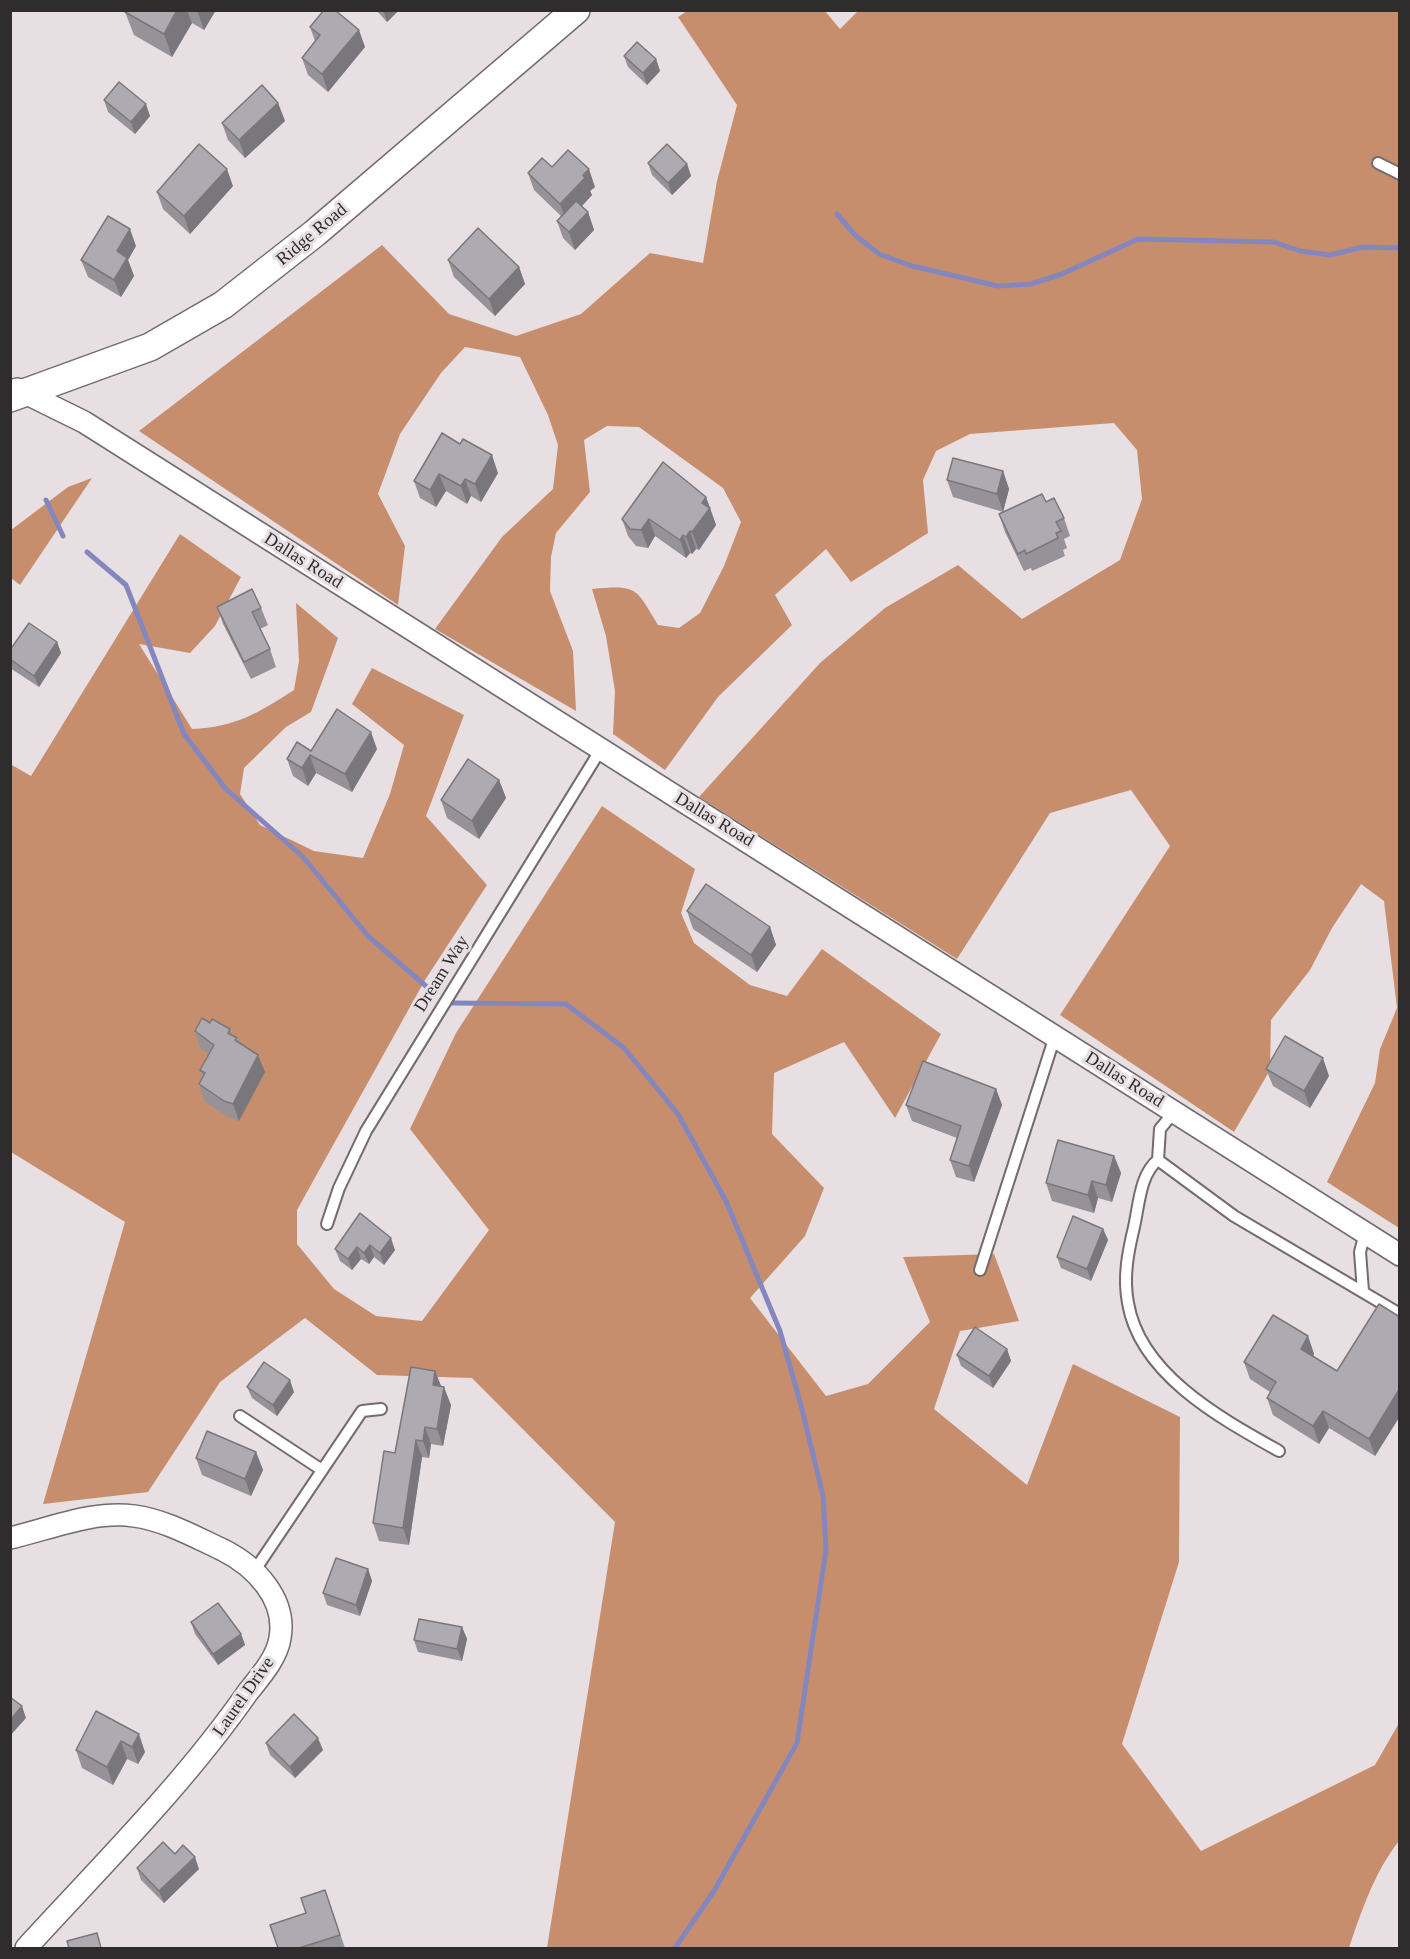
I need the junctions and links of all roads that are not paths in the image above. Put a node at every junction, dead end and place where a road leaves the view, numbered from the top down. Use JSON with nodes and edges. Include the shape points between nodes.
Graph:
{"nodes":[{"id":1,"x":576,"y":10,"type":"edge"},
{"id":2,"x":1378,"y":163,"type":"dead end"},
{"id":3,"x":1400,"y":174,"type":"edge"},
{"id":4,"x":15,"y":392,"type":"edge"},
{"id":5,"x":601,"y":749,"type":"junction"},
{"id":6,"x":1055,"y":1036,"type":"junction"},
{"id":7,"x":1174,"y":1112,"type":"junction"},
{"id":8,"x":1158,"y":1160,"type":"junction"},
{"id":9,"x":327,"y":1224,"type":"dead end"},
{"id":10,"x":1365,"y":1233,"type":"junction"},
{"id":11,"x":1400,"y":1255,"type":"edge"},
{"id":12,"x":980,"y":1270,"type":"dead end"},
{"id":13,"x":1363,"y":1291,"type":"junction"},
{"id":14,"x":1400,"y":1314,"type":"edge"},
{"id":15,"x":381,"y":1409,"type":"dead end"},
{"id":16,"x":240,"y":1416,"type":"dead end"},
{"id":17,"x":1280,"y":1451,"type":"dead end"},
{"id":18,"x":322,"y":1470,"type":"junction"},
{"id":19,"x":10,"y":1539,"type":"edge"},
{"id":20,"x":255,"y":1570,"type":"junction"},
{"id":21,"x":26,"y":1948,"type":"edge"}],
"edges":[{"from":1,"to":4,"type":"street","name":"Ridge Road","via":[[315,233],[223,305],[150,347]]},
{"from":2,"to":3,"type":"lane"},
{"from":4,"to":5,"type":"street","name":"Dallas Road","via":[[84,422]]},
{"from":5,"to":6,"type":"street","name":"Dallas Road"},
{"from":5,"to":9,"type":"lane","name":"Dream Way","via":[[366,1131]]},
{"from":6,"to":7,"type":"street","name":"Dallas Road"},
{"from":6,"to":12,"type":"lane"},
{"from":7,"to":8,"type":"lane","via":[[1160,1129]]},
{"from":7,"to":10,"type":"street","name":"Dallas Road"},
{"from":8,"to":13,"type":"lane","via":[[1234,1216]]},
{"from":8,"to":17,"type":"lane","via":[[1149,1167],[1126,1265],[1128,1303],[1136,1330],[1185,1391],[1215,1415]]},
{"from":10,"to":11,"type":"street","name":"Dallas Road"},
{"from":10,"to":13,"type":"lane","via":[[1360,1252]]},
{"from":13,"to":14,"type":"lane"},
{"from":15,"to":18,"type":"lane","via":[[362,1411]]},
{"from":16,"to":18,"type":"lane"},
{"from":18,"to":20,"type":"lane"},
{"from":19,"to":20,"type":"street","name":"Laurel Drive","via":[[90,1518],[134,1515],[188,1534]]},
{"from":20,"to":21,"type":"street","name":"Laurel Drive","via":[[278,1610],[281,1630],[280,1642],[269,1664],[176,1787]]}]}
